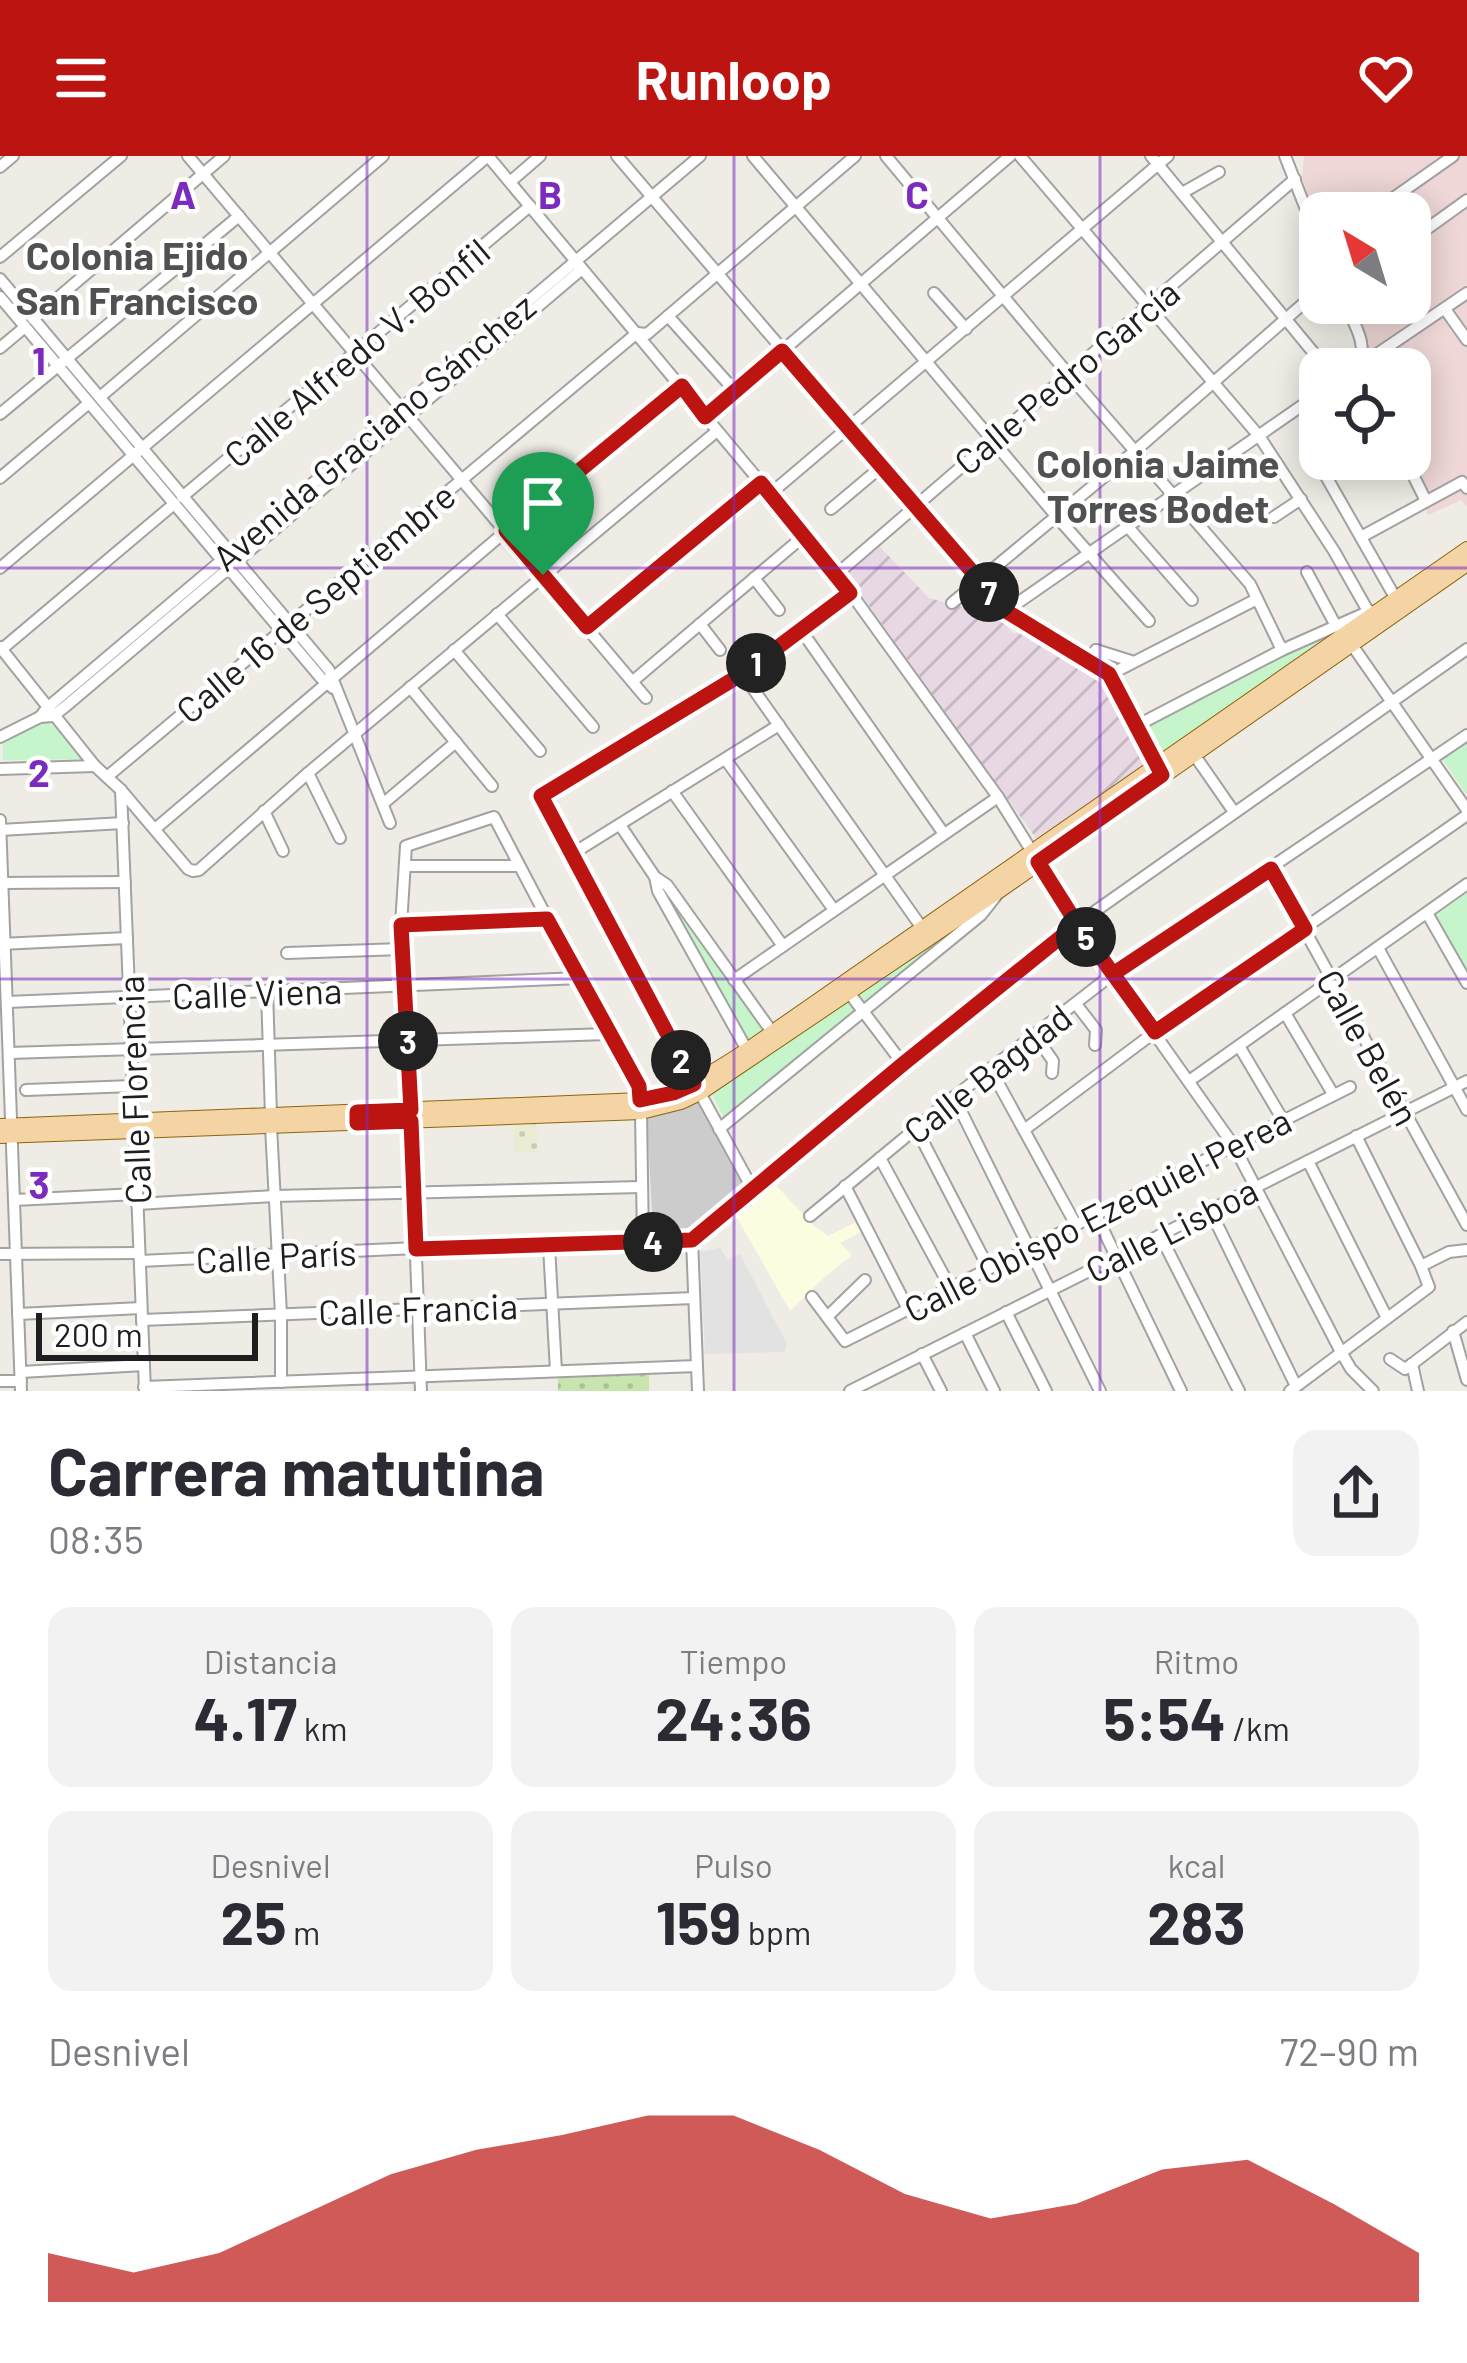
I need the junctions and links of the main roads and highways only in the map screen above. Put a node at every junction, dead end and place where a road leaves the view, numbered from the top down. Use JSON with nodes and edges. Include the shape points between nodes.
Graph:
{"nodes":[{"id":1,"x":1467,"y":550,"type":"edge"},
{"id":2,"x":1467,"y":564,"type":"edge"},
{"id":3,"x":1384,"y":609,"type":"junction"},
{"id":4,"x":1159,"y":770,"type":"junction"},
{"id":5,"x":1035,"y":858,"type":"junction"},
{"id":6,"x":846,"y":987,"type":"junction"},
{"id":7,"x":697,"y":1089,"type":"junction"},
{"id":8,"x":6,"y":1131,"type":"edge"}],
"edges":[{"from":1,"to":3,"type":"main road"},
{"from":2,"to":3,"type":"main road"},
{"from":3,"to":4,"type":"main road"},
{"from":3,"to":4,"type":"main road","via":[[1352,645]]},
{"from":4,"to":5,"type":"main road"},
{"from":5,"to":6,"type":"main road"},
{"from":5,"to":6,"type":"main road","via":[[999,891]]},
{"from":6,"to":7,"type":"main road"},
{"from":6,"to":7,"type":"main road"},
{"from":7,"to":8,"type":"main road","via":[[641,1106]]}]}
